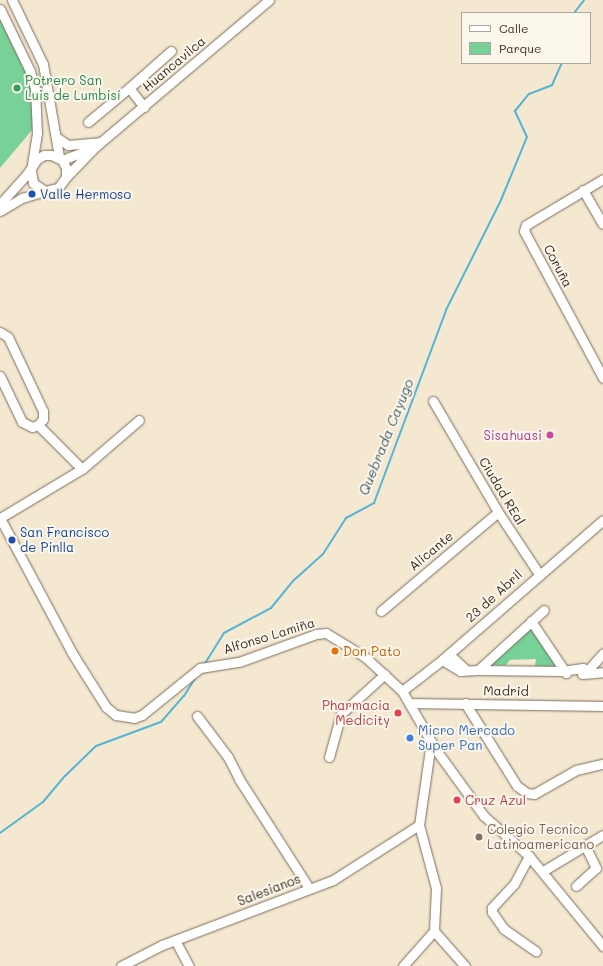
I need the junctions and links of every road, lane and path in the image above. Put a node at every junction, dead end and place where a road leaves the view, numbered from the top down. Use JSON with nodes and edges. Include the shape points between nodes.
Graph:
{"nodes":[{"id":1,"x":12,"y":0,"type":"edge"},
{"id":2,"x":269,"y":0,"type":"edge"},
{"id":3,"x":0,"y":9,"type":"edge"},
{"id":4,"x":171,"y":51,"type":"dead end"},
{"id":5,"x":129,"y":88,"type":"junction"},
{"id":6,"x":144,"y":106,"type":"junction"},
{"id":7,"x":88,"y":122,"type":"dead end"},
{"id":8,"x":56,"y":137,"type":"junction"},
{"id":9,"x":104,"y":141,"type":"junction"},
{"id":10,"x":95,"y":147,"type":"junction"},
{"id":11,"x":60,"y":158,"type":"junction"},
{"id":12,"x":31,"y":167,"type":"junction"},
{"id":13,"x":66,"y":177,"type":"junction"},
{"id":14,"x":603,"y":179,"type":"edge"},
{"id":15,"x":583,"y":190,"type":"junction"},
{"id":16,"x":45,"y":191,"type":"junction"},
{"id":17,"x":0,"y":204,"type":"edge"},
{"id":18,"x":0,"y":211,"type":"edge"},
{"id":19,"x":603,"y":224,"type":"edge"},
{"id":20,"x":0,"y":332,"type":"edge"},
{"id":21,"x":0,"y":376,"type":"edge"},
{"id":22,"x":602,"y":376,"type":"edge"},
{"id":23,"x":433,"y":400,"type":"dead end"},
{"id":24,"x":139,"y":420,"type":"dead end"},
{"id":25,"x":38,"y":425,"type":"junction"},
{"id":26,"x":82,"y":469,"type":"junction"},
{"id":27,"x":498,"y":512,"type":"junction"},
{"id":28,"x":0,"y":518,"type":"edge"},
{"id":29,"x":603,"y":520,"type":"edge"},
{"id":30,"x":539,"y":574,"type":"junction"},
{"id":31,"x":544,"y":610,"type":"dead end"},
{"id":32,"x":381,"y":611,"type":"dead end"},
{"id":33,"x":531,"y":621,"type":"junction"},
{"id":34,"x":603,"y":653,"type":"edge"},
{"id":35,"x":449,"y":654,"type":"junction"},
{"id":36,"x":442,"y":660,"type":"junction"},
{"id":37,"x":466,"y":670,"type":"junction"},
{"id":38,"x":478,"y":670,"type":"junction"},
{"id":39,"x":562,"y":671,"type":"junction"},
{"id":40,"x":587,"y":671,"type":"junction"},
{"id":41,"x":603,"y":672,"type":"edge"},
{"id":42,"x":385,"y":674,"type":"junction"},
{"id":43,"x":402,"y":691,"type":"junction"},
{"id":44,"x":409,"y":703,"type":"junction"},
{"id":45,"x":465,"y":703,"type":"junction"},
{"id":46,"x":603,"y":706,"type":"edge"},
{"id":47,"x":197,"y":716,"type":"dead end"},
{"id":48,"x":431,"y":742,"type":"junction"},
{"id":49,"x":329,"y":758,"type":"dead end"},
{"id":50,"x":603,"y":764,"type":"edge"},
{"id":51,"x":419,"y":825,"type":"junction"},
{"id":52,"x":603,"y":835,"type":"edge"},
{"id":53,"x":585,"y":845,"type":"junction"},
{"id":54,"x":529,"y":856,"type":"junction"},
{"id":55,"x":543,"y":871,"type":"junction"},
{"id":56,"x":576,"y":886,"type":"dead end"},
{"id":57,"x":309,"y":888,"type":"junction"},
{"id":58,"x":434,"y":931,"type":"junction"},
{"id":59,"x":174,"y":940,"type":"junction"},
{"id":60,"x":603,"y":946,"type":"edge"},
{"id":61,"x":536,"y":951,"type":"dead end"},
{"id":62,"x":121,"y":966,"type":"edge"},
{"id":63,"x":189,"y":966,"type":"edge"},
{"id":64,"x":403,"y":966,"type":"edge"},
{"id":65,"x":465,"y":966,"type":"edge"}],
"edges":[{"from":1,"to":8,"type":"street","via":[[43,64]]},
{"from":2,"to":6,"type":"street","name":"Huancavilca"},
{"from":3,"to":12,"type":"street","via":[[30,71],[35,90],[37,134]]},
{"from":4,"to":5,"type":"street"},
{"from":5,"to":6,"type":"street"},
{"from":5,"to":7,"type":"street"},
{"from":6,"to":9,"type":"street","name":"Huancavilca"},
{"from":8,"to":9,"type":"street","via":[[68,146]]},
{"from":8,"to":11,"type":"street"},
{"from":9,"to":10,"type":"street","name":"Huancavilca"},
{"from":10,"to":11,"type":"street","name":"Huancavilca"},
{"from":10,"to":13,"type":"street","name":"Huancavilca"},
{"from":11,"to":12,"type":"street","via":[[44,155]]},
{"from":11,"to":13,"type":"street","via":[[66,168]]},
{"from":12,"to":16,"type":"street","via":[[33,183]]},
{"from":12,"to":17,"type":"street"},
{"from":13,"to":16,"type":"street","via":[[58,188]]},
{"from":14,"to":15,"type":"street","name":"Coruña"},
{"from":15,"to":19,"type":"street"},
{"from":15,"to":22,"type":"street","name":"Coruña","via":[[526,225],[524,231]]},
{"from":16,"to":18,"type":"street","via":[[22,198]]},
{"from":20,"to":25,"type":"street","via":[[8,337],[43,411],[43,419]]},
{"from":21,"to":25,"type":"street","via":[[22,422],[32,427]]},
{"from":23,"to":27,"type":"street","name":"Ciudad REal"},
{"from":24,"to":26,"type":"street"},
{"from":25,"to":26,"type":"street"},
{"from":26,"to":28,"type":"street"},
{"from":27,"to":30,"type":"street","name":"Ciudad REal"},
{"from":27,"to":32,"type":"street","name":"Alicante"},
{"from":28,"to":42,"type":"street","name":"Alfonso Lamiña","via":[[72,653],[106,707],[116,715],[134,718],[142,715],[203,667],[239,662],[304,637],[326,634],[365,657]]},
{"from":29,"to":30,"type":"street","name":"23 de Abril"},
{"from":30,"to":35,"type":"street","name":"23 de Abril"},
{"from":31,"to":33,"type":"street"},
{"from":33,"to":38,"type":"street"},
{"from":33,"to":39,"type":"street"},
{"from":34,"to":40,"type":"street"},
{"from":35,"to":36,"type":"street","name":"23 de Abril"},
{"from":35,"to":37,"type":"street"},
{"from":36,"to":37,"type":"street","via":[[454,670]]},
{"from":36,"to":43,"type":"street","name":"23 de Abril"},
{"from":37,"to":38,"type":"street"},
{"from":38,"to":39,"type":"street"},
{"from":39,"to":40,"type":"street","via":[[583,668]]},
{"from":40,"to":41,"type":"street"},
{"from":42,"to":43,"type":"street","name":"Alfonso Lamiña"},
{"from":42,"to":49,"type":"street","via":[[341,714]]},
{"from":43,"to":44,"type":"street","name":"Alfonso Lamiña"},
{"from":44,"to":45,"type":"street","name":"Madrid"},
{"from":44,"to":48,"type":"street","name":"Alfonso Lamiña"},
{"from":45,"to":46,"type":"street","name":"Madrid"},
{"from":45,"to":50,"type":"street","via":[[517,786],[527,793],[534,794],[576,770]]},
{"from":47,"to":57,"type":"street","via":[[228,756],[239,779]]},
{"from":48,"to":51,"type":"street"},
{"from":48,"to":54,"type":"street","name":"Alfonso Lamiña","via":[[484,816]]},
{"from":51,"to":57,"type":"street","name":"Salesianos","via":[[333,880]]},
{"from":51,"to":58,"type":"street","via":[[436,888]]},
{"from":52,"to":53,"type":"street"},
{"from":53,"to":55,"type":"street"},
{"from":53,"to":56,"type":"street","via":[[596,868]]},
{"from":54,"to":55,"type":"street","name":"Alfonso Lamiña"},
{"from":54,"to":61,"type":"street","via":[[514,884],[492,908],[492,912],[504,929]]},
{"from":55,"to":60,"type":"street","name":"Alfonso Lamiña"},
{"from":57,"to":59,"type":"street","name":"Salesianos"},
{"from":58,"to":64,"type":"street"},
{"from":58,"to":65,"type":"street"},
{"from":59,"to":62,"type":"street","name":"Salesianos"},
{"from":59,"to":63,"type":"street"}]}
